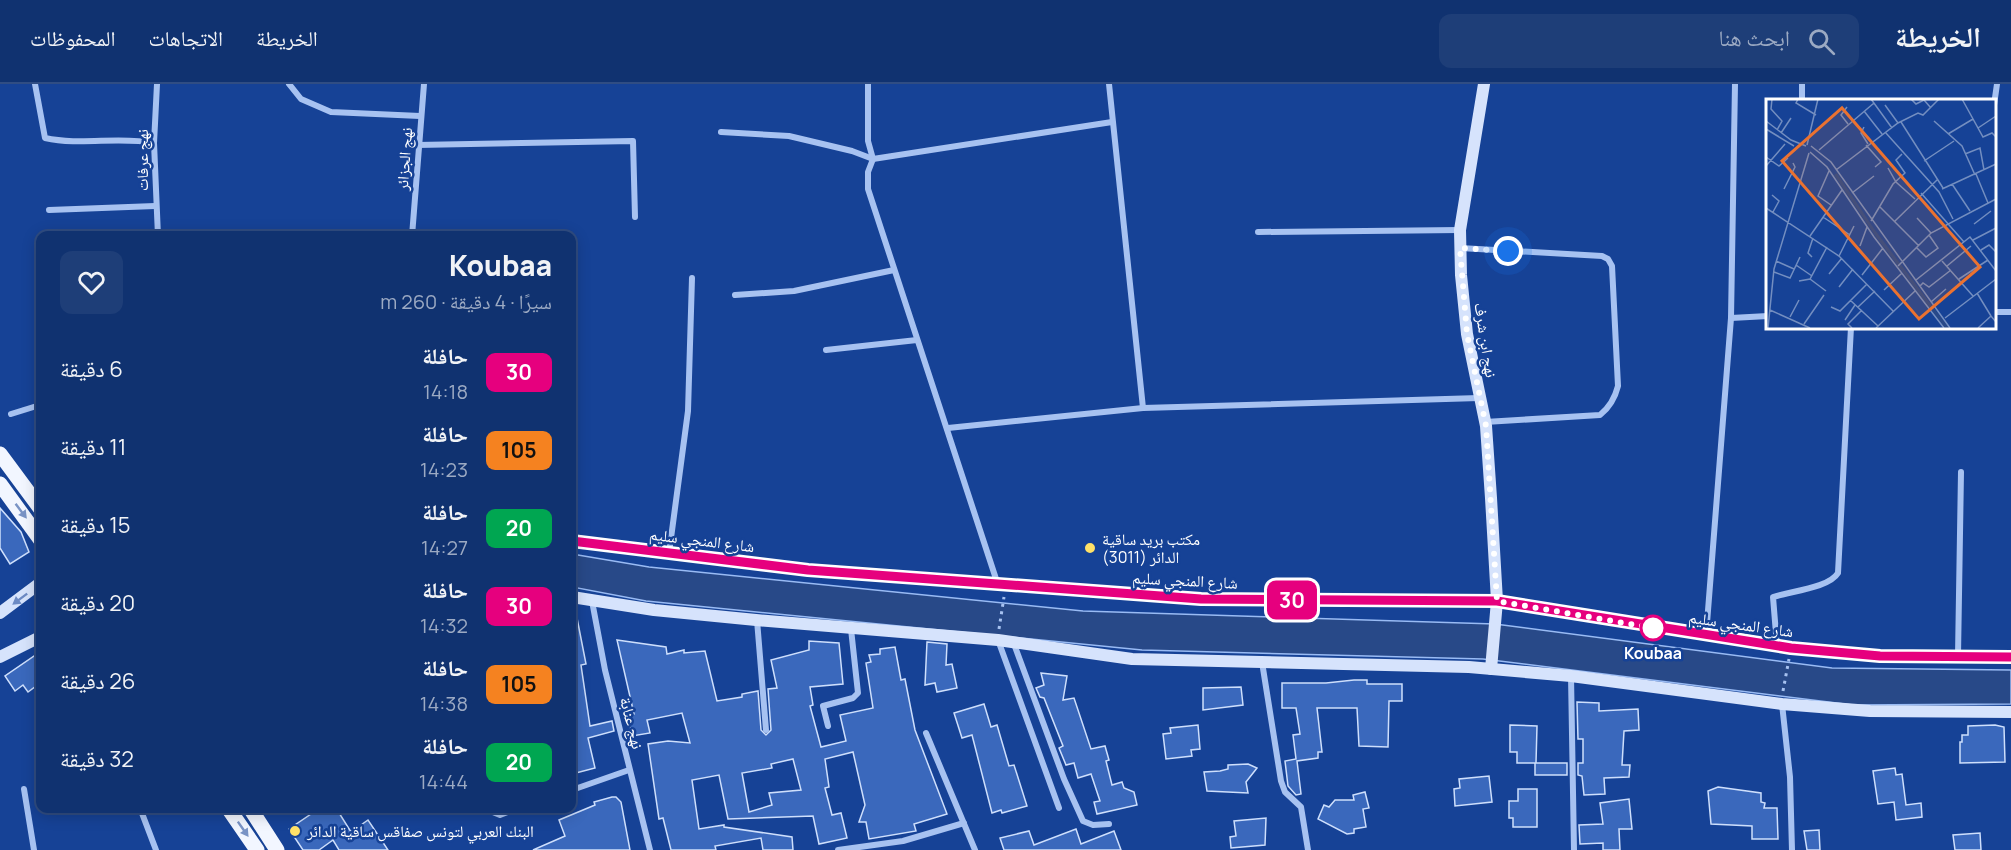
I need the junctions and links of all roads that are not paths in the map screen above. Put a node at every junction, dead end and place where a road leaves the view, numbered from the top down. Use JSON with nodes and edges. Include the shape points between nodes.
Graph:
{"nodes":[{"id":1,"x":34,"y":84,"type":"edge"},
{"id":2,"x":156,"y":84,"type":"edge"},
{"id":3,"x":289,"y":84,"type":"edge"},
{"id":4,"x":424,"y":84,"type":"edge"},
{"id":5,"x":868,"y":84,"type":"edge"},
{"id":6,"x":1109,"y":84,"type":"edge"},
{"id":7,"x":1484,"y":84,"type":"edge"},
{"id":8,"x":1735,"y":84,"type":"edge"},
{"id":9,"x":1997,"y":84,"type":"edge"},
{"id":10,"x":1996,"y":99,"type":"edge"},
{"id":11,"x":420,"y":116,"type":"junction"},
{"id":12,"x":1112,"y":122,"type":"junction"},
{"id":13,"x":721,"y":132,"type":"dead end"},
{"id":14,"x":154,"y":143,"type":"junction"},
{"id":15,"x":417,"y":145,"type":"junction"},
{"id":16,"x":873,"y":159,"type":"junction"},
{"id":17,"x":155,"y":206,"type":"junction"},
{"id":18,"x":49,"y":210,"type":"dead end"},
{"id":19,"x":634,"y":217,"type":"dead end"},
{"id":20,"x":1460,"y":230,"type":"junction"},
{"id":21,"x":158,"y":231,"type":"edge"},
{"id":22,"x":412,"y":231,"type":"edge"},
{"id":23,"x":1258,"y":232,"type":"dead end"},
{"id":24,"x":1460,"y":248,"type":"junction"},
{"id":25,"x":894,"y":270,"type":"junction"},
{"id":26,"x":692,"y":278,"type":"dead end"},
{"id":27,"x":735,"y":295,"type":"dead end"},
{"id":28,"x":1766,"y":316,"type":"edge"},
{"id":29,"x":1731,"y":318,"type":"junction"},
{"id":30,"x":1851,"y":328,"type":"edge"},
{"id":31,"x":917,"y":340,"type":"junction"},
{"id":32,"x":826,"y":350,"type":"dead end"},
{"id":33,"x":1479,"y":398,"type":"junction"},
{"id":34,"x":36,"y":406,"type":"edge"},
{"id":35,"x":1143,"y":408,"type":"junction"},
{"id":36,"x":10,"y":414,"type":"dead end"},
{"id":37,"x":1485,"y":422,"type":"junction"},
{"id":38,"x":948,"y":428,"type":"junction"},
{"id":39,"x":0,"y":454,"type":"edge"},
{"id":40,"x":1961,"y":472,"type":"dead end"},
{"id":41,"x":0,"y":484,"type":"edge"},
{"id":42,"x":36,"y":503,"type":"edge"},
{"id":43,"x":36,"y":534,"type":"edge"},
{"id":44,"x":576,"y":541,"type":"edge"},
{"id":45,"x":669,"y":552,"type":"junction"},
{"id":46,"x":998,"y":585,"type":"junction"},
{"id":47,"x":36,"y":587,"type":"edge"},
{"id":48,"x":576,"y":598,"type":"edge"},
{"id":49,"x":592,"y":601,"type":"junction"},
{"id":50,"x":1497,"y":601,"type":"junction"},
{"id":51,"x":0,"y":613,"type":"edge"},
{"id":52,"x":756,"y":620,"type":"junction"},
{"id":53,"x":851,"y":629,"type":"junction"},
{"id":54,"x":1706,"y":637,"type":"junction"},
{"id":55,"x":998,"y":638,"type":"junction"},
{"id":56,"x":36,"y":639,"type":"edge"},
{"id":57,"x":1014,"y":644,"type":"junction"},
{"id":58,"x":1777,"y":647,"type":"junction"},
{"id":59,"x":0,"y":657,"type":"edge"},
{"id":60,"x":1958,"y":657,"type":"junction"},
{"id":61,"x":2011,"y":657,"type":"edge"},
{"id":62,"x":1262,"y":661,"type":"junction"},
{"id":63,"x":1491,"y":666,"type":"junction"},
{"id":64,"x":1571,"y":676,"type":"junction"},
{"id":65,"x":1782,"y":701,"type":"junction"},
{"id":66,"x":2011,"y":712,"type":"edge"},
{"id":67,"x":828,"y":726,"type":"dead end"},
{"id":68,"x":766,"y":730,"type":"dead end"},
{"id":69,"x":926,"y":734,"type":"dead end"},
{"id":70,"x":629,"y":770,"type":"junction"},
{"id":71,"x":24,"y":789,"type":"dead end"},
{"id":72,"x":576,"y":789,"type":"edge"},
{"id":73,"x":1059,"y":808,"type":"dead end"},
{"id":74,"x":142,"y":813,"type":"edge"},
{"id":75,"x":231,"y":813,"type":"edge"},
{"id":76,"x":253,"y":813,"type":"edge"},
{"id":77,"x":964,"y":823,"type":"junction"},
{"id":78,"x":1109,"y":824,"type":"dead end"},
{"id":79,"x":34,"y":850,"type":"edge"},
{"id":80,"x":156,"y":850,"type":"edge"},
{"id":81,"x":257,"y":850,"type":"edge"},
{"id":82,"x":277,"y":850,"type":"edge"},
{"id":83,"x":650,"y":850,"type":"edge"},
{"id":84,"x":837,"y":850,"type":"edge"},
{"id":85,"x":975,"y":850,"type":"edge"},
{"id":86,"x":1308,"y":850,"type":"edge"},
{"id":87,"x":1574,"y":850,"type":"edge"},
{"id":88,"x":1792,"y":850,"type":"edge"}],
"edges":[{"from":1,"to":14,"type":"street","via":[[45,138]]},
{"from":2,"to":14,"type":"street","name":"نهج عرفات"},
{"from":3,"to":11,"type":"street","via":[[300,99],[331,112]]},
{"from":4,"to":11,"type":"street","name":"نهج الجزائر"},
{"from":5,"to":16,"type":"street","via":[[868,141]]},
{"from":6,"to":12,"type":"street"},
{"from":7,"to":20,"type":"main road","name":"نهج ابن شرف"},
{"from":8,"to":29,"type":"street"},
{"from":9,"to":10,"type":"street"},
{"from":11,"to":15,"type":"street","name":"نهج الجزائر"},
{"from":12,"to":16,"type":"street"},
{"from":12,"to":35,"type":"street"},
{"from":13,"to":16,"type":"street","via":[[789,136]]},
{"from":14,"to":17,"type":"street","name":"نهج عرفات"},
{"from":15,"to":19,"type":"street","via":[[633,141]]},
{"from":15,"to":22,"type":"street","name":"نهج الجزائر"},
{"from":16,"to":25,"type":"street","via":[[868,189]]},
{"from":17,"to":18,"type":"street"},
{"from":17,"to":21,"type":"street","name":"نهج عرفات"},
{"from":20,"to":23,"type":"street"},
{"from":20,"to":24,"type":"main road","name":"نهج ابن شرف"},
{"from":24,"to":33,"type":"main road","name":"نهج ابن شرف","via":[[1467,334]]},
{"from":24,"to":37,"type":"street","via":[[1602,256],[1612,266],[1618,386],[1606,410],[1600,415]]},
{"from":25,"to":27,"type":"street","via":[[794,291]]},
{"from":25,"to":31,"type":"street"},
{"from":26,"to":45,"type":"street","via":[[687,411]]},
{"from":28,"to":29,"type":"street"},
{"from":29,"to":54,"type":"street"},
{"from":30,"to":58,"type":"street","via":[[1838,573],[1827,584],[1773,597]]},
{"from":31,"to":32,"type":"street"},
{"from":31,"to":38,"type":"street"},
{"from":33,"to":35,"type":"street"},
{"from":33,"to":37,"type":"main road","name":"نهج ابن شرف"},
{"from":34,"to":36,"type":"street"},
{"from":35,"to":38,"type":"street"},
{"from":37,"to":50,"type":"main road","name":"نهج ابن شرف"},
{"from":38,"to":46,"type":"street"},
{"from":39,"to":42,"type":"main road"},
{"from":40,"to":60,"type":"street"},
{"from":41,"to":43,"type":"main road","one_way":true},
{"from":44,"to":45,"type":"main road","name":"شارع المنجي سليم"},
{"from":45,"to":46,"type":"main road","name":"شارع المنجي سليم","via":[[808,570]]},
{"from":46,"to":50,"type":"main road","name":"شارع المنجي سليم","via":[[1201,599]]},
{"from":47,"to":51,"type":"main road","one_way":true},
{"from":48,"to":49,"type":"main road"},
{"from":49,"to":52,"type":"main road"},
{"from":49,"to":70,"type":"street","name":"نهج عنابة"},
{"from":50,"to":54,"type":"main road","name":"شارع المنجي سليم"},
{"from":50,"to":63,"type":"main road","name":"نهج ابن شرف"},
{"from":52,"to":53,"type":"main road"},
{"from":52,"to":68,"type":"street"},
{"from":53,"to":55,"type":"main road"},
{"from":53,"to":67,"type":"street","via":[[858,693],[853,698],[823,705]]},
{"from":54,"to":58,"type":"main road","name":"شارع المنجي سليم"},
{"from":55,"to":57,"type":"main road"},
{"from":55,"to":73,"type":"street"},
{"from":56,"to":59,"type":"main road"},
{"from":57,"to":62,"type":"main road","via":[[1132,659]]},
{"from":57,"to":78,"type":"street","via":[[1083,821]]},
{"from":58,"to":60,"type":"main road","name":"شارع المنجي سليم","via":[[1880,656]]},
{"from":60,"to":61,"type":"main road","name":"شارع المنجي سليم"},
{"from":62,"to":63,"type":"main road"},
{"from":62,"to":86,"type":"street","via":[[1281,781],[1285,792],[1301,807]]},
{"from":63,"to":64,"type":"main road"},
{"from":64,"to":65,"type":"main road"},
{"from":64,"to":87,"type":"street"},
{"from":65,"to":66,"type":"main road","via":[[1870,711]]},
{"from":65,"to":88,"type":"street"},
{"from":69,"to":77,"type":"street"},
{"from":70,"to":72,"type":"street"},
{"from":70,"to":83,"type":"street","name":"نهج عنابة"},
{"from":71,"to":79,"type":"street"},
{"from":74,"to":80,"type":"street"},
{"from":75,"to":81,"type":"main road","one_way":true},
{"from":76,"to":82,"type":"main road"},
{"from":77,"to":84,"type":"street","via":[[903,841]]},
{"from":77,"to":85,"type":"street"}]}
